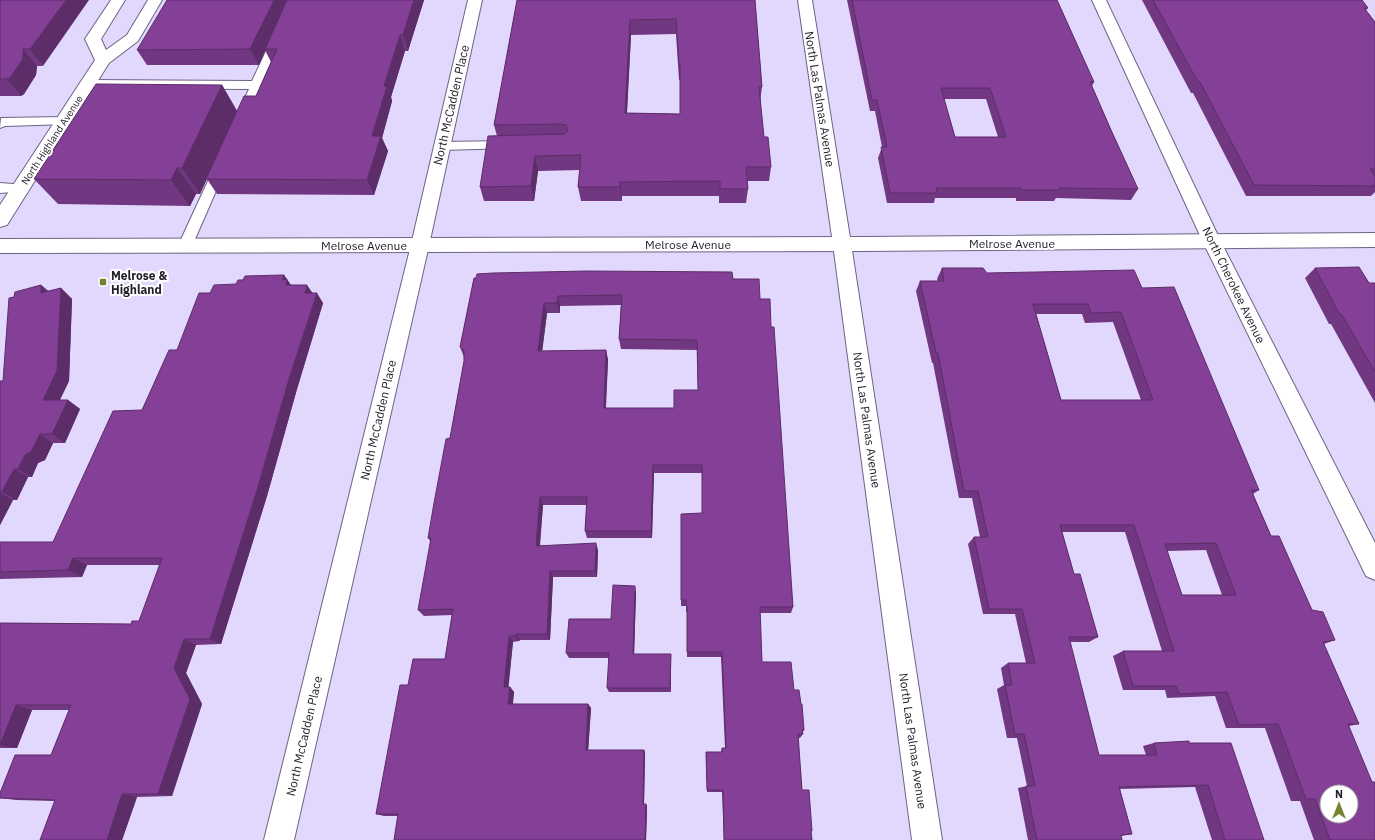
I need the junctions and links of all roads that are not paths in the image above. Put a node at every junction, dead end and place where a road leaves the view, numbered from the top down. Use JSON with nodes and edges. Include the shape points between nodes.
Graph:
{"nodes":[{"id":1,"x":118,"y":0,"type":"edge"},
{"id":2,"x":155,"y":0,"type":"edge"},
{"id":3,"x":295,"y":0,"type":"edge"},
{"id":4,"x":474,"y":0,"type":"edge"},
{"id":5,"x":805,"y":0,"type":"edge"},
{"id":6,"x":1099,"y":0,"type":"edge"},
{"id":7,"x":103,"y":60,"type":"junction"},
{"id":8,"x":88,"y":84,"type":"junction"},
{"id":9,"x":257,"y":84,"type":"junction"},
{"id":10,"x":64,"y":121,"type":"junction"},
{"id":11,"x":0,"y":124,"type":"edge"},
{"id":12,"x":239,"y":126,"type":"edge"},
{"id":13,"x":517,"y":145,"type":"edge"},
{"id":14,"x":442,"y":146,"type":"junction"},
{"id":15,"x":226,"y":154,"type":"edge"},
{"id":16,"x":0,"y":188,"type":"edge"},
{"id":17,"x":21,"y":188,"type":"junction"},
{"id":18,"x":0,"y":220,"type":"edge"},
{"id":19,"x":1375,"y":240,"type":"edge"},
{"id":20,"x":1212,"y":242,"type":"junction"},
{"id":21,"x":842,"y":244,"type":"junction"},
{"id":22,"x":420,"y":245,"type":"junction"},
{"id":23,"x":0,"y":246,"type":"edge"},
{"id":24,"x":185,"y":246,"type":"junction"},
{"id":25,"x":1375,"y":568,"type":"edge"},
{"id":26,"x":279,"y":840,"type":"edge"},
{"id":27,"x":927,"y":840,"type":"edge"}],
"edges":[{"from":1,"to":7,"type":"street","via":[[93,39]]},
{"from":2,"to":7,"type":"street","name":"North Highland Avenue","via":[[133,38]]},
{"from":3,"to":9,"type":"lane"},
{"from":4,"to":14,"type":"street","name":"North McCadden Place"},
{"from":5,"to":21,"type":"street","name":"North Las Palmas Avenue"},
{"from":6,"to":20,"type":"street","name":"North Cherokee Avenue"},
{"from":7,"to":8,"type":"street","name":"North Highland Avenue"},
{"from":8,"to":9,"type":"lane"},
{"from":8,"to":10,"type":"street","name":"North Highland Avenue"},
{"from":9,"to":12,"type":"lane"},
{"from":10,"to":11,"type":"lane"},
{"from":10,"to":17,"type":"street","name":"North Highland Avenue"},
{"from":13,"to":14,"type":"lane"},
{"from":14,"to":22,"type":"street","name":"North McCadden Place"},
{"from":15,"to":24,"type":"lane"},
{"from":16,"to":17,"type":"lane"},
{"from":17,"to":18,"type":"street","name":"North Highland Avenue"},
{"from":19,"to":20,"type":"street","name":"Melrose Avenue"},
{"from":20,"to":21,"type":"street","name":"Melrose Avenue"},
{"from":20,"to":25,"type":"street","name":"North Cherokee Avenue"},
{"from":21,"to":22,"type":"street","name":"Melrose Avenue"},
{"from":21,"to":27,"type":"street","name":"North Las Palmas Avenue"},
{"from":22,"to":24,"type":"street","name":"Melrose Avenue"},
{"from":22,"to":26,"type":"street","name":"North McCadden Place"},
{"from":23,"to":24,"type":"street","name":"Melrose Avenue"}]}
